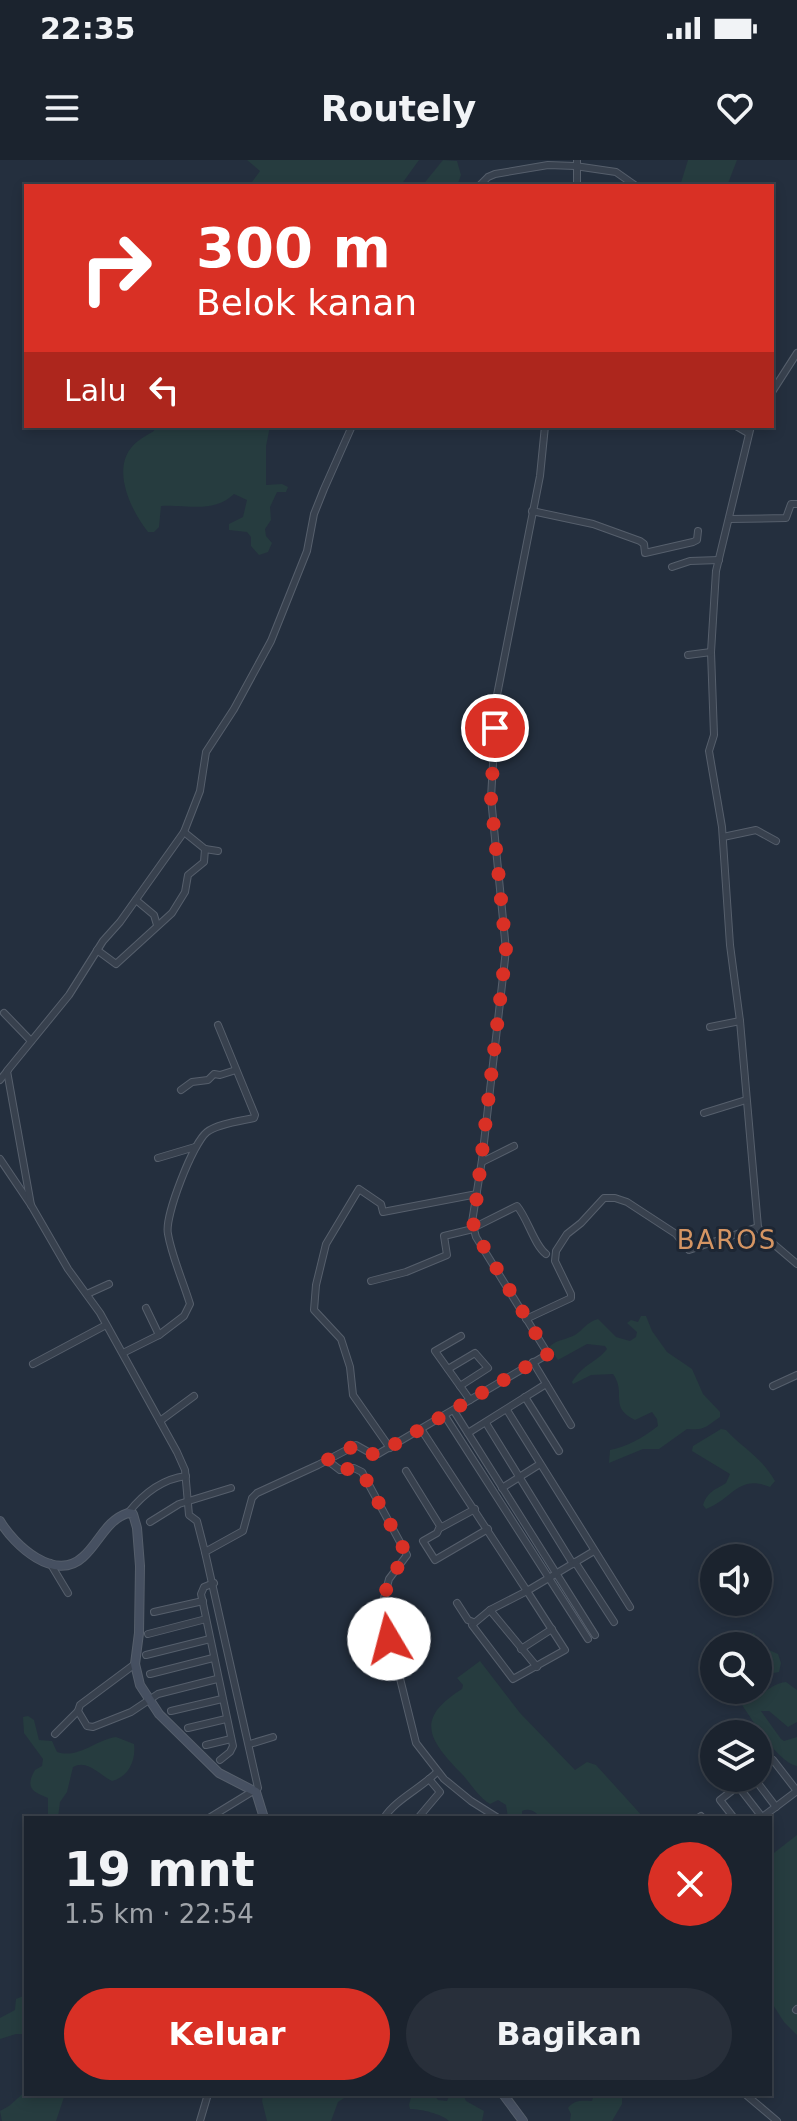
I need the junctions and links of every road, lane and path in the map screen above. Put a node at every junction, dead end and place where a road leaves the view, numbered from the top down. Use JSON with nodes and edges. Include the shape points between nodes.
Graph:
{"nodes":[{"id":1,"x":549,"y":163,"type":"edge"},
{"id":2,"x":576,"y":163,"type":"edge"},
{"id":3,"x":481,"y":184,"type":"edge"},
{"id":4,"x":577,"y":184,"type":"edge"},
{"id":5,"x":633,"y":184,"type":"edge"},
{"id":6,"x":797,"y":353,"type":"edge"},
{"id":7,"x":774,"y":389,"type":"edge"},
{"id":8,"x":351,"y":428,"type":"edge"},
{"id":9,"x":545,"y":428,"type":"edge"},
{"id":10,"x":750,"y":430,"type":"edge"},
{"id":11,"x":797,"y":504,"type":"edge"},
{"id":12,"x":532,"y":511,"type":"junction"},
{"id":13,"x":730,"y":519,"type":"junction"},
{"id":14,"x":698,"y":531,"type":"dead end"},
{"id":15,"x":719,"y":560,"type":"junction"},
{"id":16,"x":672,"y":567,"type":"dead end"},
{"id":17,"x":711,"y":652,"type":"junction"},
{"id":18,"x":688,"y":655,"type":"dead end"},
{"id":19,"x":184,"y":832,"type":"junction"},
{"id":20,"x":723,"y":837,"type":"junction"},
{"id":21,"x":776,"y":841,"type":"dead end"},
{"id":22,"x":205,"y":849,"type":"junction"},
{"id":23,"x":218,"y":851,"type":"dead end"},
{"id":24,"x":136,"y":900,"type":"junction"},
{"id":25,"x":157,"y":925,"type":"junction"},
{"id":26,"x":97,"y":950,"type":"junction"},
{"id":27,"x":4,"y":1013,"type":"dead end"},
{"id":28,"x":740,"y":1021,"type":"junction"},
{"id":29,"x":218,"y":1025,"type":"dead end"},
{"id":30,"x":710,"y":1027,"type":"dead end"},
{"id":31,"x":31,"y":1041,"type":"junction"},
{"id":32,"x":8,"y":1070,"type":"junction"},
{"id":33,"x":236,"y":1070,"type":"junction"},
{"id":34,"x":0,"y":1080,"type":"edge"},
{"id":35,"x":181,"y":1090,"type":"dead end"},
{"id":36,"x":746,"y":1100,"type":"junction"},
{"id":37,"x":704,"y":1113,"type":"dead end"},
{"id":38,"x":514,"y":1146,"type":"dead end"},
{"id":39,"x":195,"y":1147,"type":"junction"},
{"id":40,"x":158,"y":1158,"type":"dead end"},
{"id":41,"x":0,"y":1159,"type":"edge"},
{"id":42,"x":482,"y":1162,"type":"junction"},
{"id":43,"x":477,"y":1194,"type":"junction"},
{"id":44,"x":31,"y":1205,"type":"junction"},
{"id":45,"x":758,"y":1227,"type":"junction"},
{"id":46,"x":473,"y":1228,"type":"junction"},
{"id":47,"x":546,"y":1254,"type":"dead end"},
{"id":48,"x":797,"y":1264,"type":"edge"},
{"id":49,"x":371,"y":1281,"type":"dead end"},
{"id":50,"x":109,"y":1284,"type":"dead end"},
{"id":51,"x":87,"y":1294,"type":"junction"},
{"id":52,"x":146,"y":1308,"type":"dead end"},
{"id":53,"x":526,"y":1319,"type":"junction"},
{"id":54,"x":106,"y":1325,"type":"junction"},
{"id":55,"x":159,"y":1335,"type":"junction"},
{"id":56,"x":461,"y":1336,"type":"dead end"},
{"id":57,"x":123,"y":1353,"type":"junction"},
{"id":58,"x":533,"y":1362,"type":"junction"},
{"id":59,"x":33,"y":1364,"type":"dead end"},
{"id":60,"x":448,"y":1369,"type":"junction"},
{"id":61,"x":797,"y":1375,"type":"edge"},
{"id":62,"x":546,"y":1384,"type":"junction"},
{"id":63,"x":460,"y":1386,"type":"junction"},
{"id":64,"x":773,"y":1386,"type":"dead end"},
{"id":65,"x":194,"y":1396,"type":"dead end"},
{"id":66,"x":525,"y":1397,"type":"junction"},
{"id":67,"x":470,"y":1400,"type":"junction"},
{"id":68,"x":507,"y":1410,"type":"junction"},
{"id":69,"x":454,"y":1411,"type":"junction"},
{"id":70,"x":445,"y":1416,"type":"junction"},
{"id":71,"x":160,"y":1421,"type":"junction"},
{"id":72,"x":486,"y":1423,"type":"junction"},
{"id":73,"x":571,"y":1425,"type":"dead end"},
{"id":74,"x":421,"y":1429,"type":"junction"},
{"id":75,"x":468,"y":1433,"type":"junction"},
{"id":76,"x":390,"y":1448,"type":"junction"},
{"id":77,"x":559,"y":1451,"type":"dead end"},
{"id":78,"x":327,"y":1460,"type":"junction"},
{"id":79,"x":540,"y":1464,"type":"junction"},
{"id":80,"x":406,"y":1471,"type":"dead end"},
{"id":81,"x":186,"y":1476,"type":"junction"},
{"id":82,"x":520,"y":1477,"type":"junction"},
{"id":83,"x":231,"y":1488,"type":"dead end"},
{"id":84,"x":502,"y":1488,"type":"junction"},
{"id":85,"x":188,"y":1502,"type":"junction"},
{"id":86,"x":475,"y":1509,"type":"junction"},
{"id":87,"x":128,"y":1513,"type":"junction"},
{"id":88,"x":163,"y":1518,"type":"dead end"},
{"id":89,"x":0,"y":1521,"type":"edge"},
{"id":90,"x":150,"y":1522,"type":"junction"},
{"id":91,"x":137,"y":1528,"type":"junction"},
{"id":92,"x":440,"y":1528,"type":"junction"},
{"id":93,"x":488,"y":1529,"type":"junction"},
{"id":94,"x":594,"y":1551,"type":"junction"},
{"id":95,"x":205,"y":1552,"type":"junction"},
{"id":96,"x":50,"y":1563,"type":"junction"},
{"id":97,"x":574,"y":1563,"type":"junction"},
{"id":98,"x":556,"y":1574,"type":"junction"},
{"id":99,"x":548,"y":1580,"type":"junction"},
{"id":100,"x":214,"y":1583,"type":"junction"},
{"id":101,"x":527,"y":1591,"type":"junction"},
{"id":102,"x":68,"y":1593,"type":"dead end"},
{"id":103,"x":203,"y":1601,"type":"junction"},
{"id":104,"x":457,"y":1603,"type":"dead end"},
{"id":105,"x":630,"y":1607,"type":"dead end"},
{"id":106,"x":490,"y":1610,"type":"junction"},
{"id":107,"x":154,"y":1612,"type":"dead end"},
{"id":108,"x":206,"y":1619,"type":"junction"},
{"id":109,"x":473,"y":1622,"type":"junction"},
{"id":110,"x":614,"y":1622,"type":"dead end"},
{"id":111,"x":552,"y":1629,"type":"junction"},
{"id":112,"x":148,"y":1634,"type":"dead end"},
{"id":113,"x":210,"y":1639,"type":"junction"},
{"id":114,"x":521,"y":1649,"type":"junction"},
{"id":115,"x":146,"y":1655,"type":"dead end"},
{"id":116,"x":213,"y":1658,"type":"junction"},
{"id":117,"x":135,"y":1664,"type":"junction"},
{"id":118,"x":537,"y":1667,"type":"junction"},
{"id":119,"x":150,"y":1674,"type":"dead end"},
{"id":120,"x":217,"y":1679,"type":"junction"},
{"id":121,"x":222,"y":1699,"type":"junction"},
{"id":122,"x":148,"y":1700,"type":"junction"},
{"id":123,"x":78,"y":1711,"type":"junction"},
{"id":124,"x":171,"y":1711,"type":"dead end"},
{"id":125,"x":226,"y":1719,"type":"junction"},
{"id":126,"x":188,"y":1728,"type":"dead end"},
{"id":127,"x":55,"y":1734,"type":"dead end"},
{"id":128,"x":273,"y":1737,"type":"dead end"},
{"id":129,"x":231,"y":1739,"type":"junction"},
{"id":130,"x":250,"y":1744,"type":"junction"},
{"id":131,"x":206,"y":1745,"type":"dead end"},
{"id":132,"x":220,"y":1760,"type":"dead end"},
{"id":133,"x":772,"y":1761,"type":"edge"},
{"id":134,"x":437,"y":1772,"type":"junction"},
{"id":135,"x":429,"y":1779,"type":"junction"},
{"id":136,"x":797,"y":1791,"type":"edge"},
{"id":137,"x":256,"y":1792,"type":"junction"},
{"id":138,"x":765,"y":1792,"type":"edge"},
{"id":139,"x":776,"y":1807,"type":"junction"},
{"id":140,"x":213,"y":1816,"type":"edge"},
{"id":141,"x":263,"y":1816,"type":"edge"},
{"id":142,"x":385,"y":1816,"type":"edge"},
{"id":143,"x":420,"y":1816,"type":"edge"},
{"id":144,"x":495,"y":1816,"type":"edge"},
{"id":145,"x":732,"y":1816,"type":"edge"},
{"id":146,"x":760,"y":1816,"type":"edge"},
{"id":147,"x":765,"y":1816,"type":"edge"},
{"id":148,"x":207,"y":2096,"type":"edge"},
{"id":149,"x":504,"y":2096,"type":"edge"},
{"id":150,"x":747,"y":2096,"type":"edge"},
{"id":151,"x":200,"y":2121,"type":"edge"},
{"id":152,"x":523,"y":2121,"type":"edge"},
{"id":153,"x":777,"y":2121,"type":"edge"}],
"edges":[{"from":1,"to":2,"type":"street"},
{"from":1,"to":3,"type":"street","via":[[495,174]]},
{"from":2,"to":4,"type":"street"},
{"from":2,"to":5,"type":"street","via":[[616,172]]},
{"from":6,"to":7,"type":"street"},
{"from":8,"to":19,"type":"street","via":[[314,514],[307,551],[271,641],[206,752],[200,791]]},
{"from":9,"to":12,"type":"street"},
{"from":10,"to":13,"type":"street"},
{"from":11,"to":13,"type":"street","via":[[791,504],[786,518]]},
{"from":12,"to":14,"type":"street","via":[[612,529],[640,541],[645,553],[693,542]]},
{"from":12,"to":42,"type":"street","via":[[493,743],[491,798],[506,950]]},
{"from":13,"to":15,"type":"street"},
{"from":15,"to":16,"type":"street"},
{"from":15,"to":17,"type":"street"},
{"from":17,"to":18,"type":"street"},
{"from":17,"to":20,"type":"street","via":[[715,727],[709,751]]},
{"from":19,"to":22,"type":"street"},
{"from":19,"to":24,"type":"street"},
{"from":20,"to":21,"type":"street","via":[[756,830]]},
{"from":20,"to":28,"type":"street"},
{"from":22,"to":23,"type":"street"},
{"from":22,"to":25,"type":"street","via":[[204,862],[188,875],[181,900]]},
{"from":24,"to":25,"type":"street","via":[[154,915]]},
{"from":24,"to":26,"type":"street"},
{"from":25,"to":26,"type":"street","via":[[116,964]]},
{"from":26,"to":31,"type":"street"},
{"from":27,"to":31,"type":"street"},
{"from":28,"to":30,"type":"street"},
{"from":28,"to":36,"type":"street"},
{"from":29,"to":33,"type":"street"},
{"from":31,"to":32,"type":"street"},
{"from":32,"to":34,"type":"street"},
{"from":32,"to":44,"type":"street"},
{"from":33,"to":35,"type":"street","via":[[190,1082]]},
{"from":33,"to":39,"type":"street","via":[[255,1116],[210,1130]]},
{"from":36,"to":37,"type":"street"},
{"from":36,"to":45,"type":"street"},
{"from":38,"to":42,"type":"street"},
{"from":39,"to":40,"type":"street"},
{"from":39,"to":55,"type":"street","via":[[167,1220],[190,1304],[184,1316]]},
{"from":41,"to":44,"type":"street"},
{"from":42,"to":43,"type":"street"},
{"from":43,"to":46,"type":"street"},
{"from":43,"to":76,"type":"street","via":[[383,1212],[381,1204],[359,1189],[326,1244],[314,1310],[341,1339],[353,1395]]},
{"from":44,"to":51,"type":"street"},
{"from":45,"to":48,"type":"street"},
{"from":45,"to":53,"type":"street","via":[[689,1250],[676,1234],[627,1202],[604,1198],[556,1251],[571,1298]]},
{"from":46,"to":47,"type":"street","via":[[517,1206]]},
{"from":46,"to":49,"type":"street","via":[[444,1236],[447,1255]]},
{"from":46,"to":53,"type":"street"},
{"from":50,"to":51,"type":"street"},
{"from":51,"to":54,"type":"street"},
{"from":52,"to":55,"type":"street"},
{"from":53,"to":58,"type":"street","via":[[548,1354]]},
{"from":54,"to":57,"type":"street"},
{"from":54,"to":59,"type":"street"},
{"from":55,"to":57,"type":"street"},
{"from":56,"to":60,"type":"street","via":[[435,1351]]},
{"from":57,"to":71,"type":"street"},
{"from":58,"to":62,"type":"street"},
{"from":58,"to":67,"type":"street"},
{"from":60,"to":63,"type":"street"},
{"from":60,"to":63,"type":"street","via":[[475,1353],[488,1368]]},
{"from":61,"to":64,"type":"street"},
{"from":62,"to":66,"type":"street"},
{"from":62,"to":73,"type":"street"},
{"from":63,"to":67,"type":"street"},
{"from":65,"to":71,"type":"street"},
{"from":66,"to":68,"type":"street"},
{"from":66,"to":77,"type":"street"},
{"from":67,"to":69,"type":"street"},
{"from":68,"to":72,"type":"street"},
{"from":68,"to":79,"type":"street"},
{"from":69,"to":70,"type":"street"},
{"from":69,"to":75,"type":"street"},
{"from":70,"to":74,"type":"street"},
{"from":70,"to":99,"type":"street"},
{"from":71,"to":81,"type":"street"},
{"from":72,"to":75,"type":"street"},
{"from":72,"to":82,"type":"street"},
{"from":74,"to":76,"type":"street"},
{"from":74,"to":86,"type":"street"},
{"from":75,"to":84,"type":"street"},
{"from":76,"to":78,"type":"street","via":[[372,1454],[356,1445]]},
{"from":78,"to":95,"type":"street","via":[[257,1493],[243,1531]]},
{"from":78,"to":134,"type":"street","via":[[340,1470],[362,1472],[407,1555],[389,1579],[382,1606],[416,1743]]},
{"from":79,"to":82,"type":"street"},
{"from":79,"to":94,"type":"street"},
{"from":80,"to":92,"type":"street"},
{"from":81,"to":85,"type":"street"},
{"from":81,"to":87,"type":"street","via":[[155,1487]]},
{"from":82,"to":84,"type":"street"},
{"from":82,"to":97,"type":"street"},
{"from":83,"to":85,"type":"street"},
{"from":84,"to":98,"type":"street"},
{"from":85,"to":90,"type":"street"},
{"from":85,"to":95,"type":"street"},
{"from":86,"to":92,"type":"street"},
{"from":86,"to":93,"type":"street"},
{"from":87,"to":91,"type":"street"},
{"from":87,"to":96,"type":"street","via":[[113,1520],[80,1560]]},
{"from":88,"to":90,"type":"street"},
{"from":89,"to":96,"type":"street","via":[[17,1543]]},
{"from":90,"to":91,"type":"street"},
{"from":91,"to":117,"type":"street","via":[[140,1613]]},
{"from":92,"to":93,"type":"street","via":[[423,1541],[435,1560]]},
{"from":93,"to":101,"type":"street"},
{"from":94,"to":97,"type":"street"},
{"from":94,"to":105,"type":"street"},
{"from":95,"to":100,"type":"street"},
{"from":96,"to":102,"type":"street"},
{"from":97,"to":98,"type":"street"},
{"from":97,"to":110,"type":"street"},
{"from":98,"to":99,"type":"street"},
{"from":98,"to":99,"type":"street","via":[[591,1637]]},
{"from":99,"to":101,"type":"street"},
{"from":100,"to":103,"type":"street","via":[[201,1589]]},
{"from":100,"to":130,"type":"street"},
{"from":101,"to":106,"type":"street"},
{"from":101,"to":111,"type":"street"},
{"from":103,"to":107,"type":"street"},
{"from":103,"to":108,"type":"street"},
{"from":104,"to":109,"type":"street"},
{"from":106,"to":109,"type":"street"},
{"from":106,"to":114,"type":"street"},
{"from":108,"to":112,"type":"street"},
{"from":108,"to":113,"type":"street"},
{"from":109,"to":118,"type":"street","via":[[513,1679]]},
{"from":111,"to":114,"type":"street"},
{"from":111,"to":118,"type":"street","via":[[567,1653]]},
{"from":113,"to":115,"type":"street"},
{"from":113,"to":116,"type":"street"},
{"from":114,"to":118,"type":"street"},
{"from":116,"to":119,"type":"street"},
{"from":116,"to":120,"type":"street"},
{"from":117,"to":122,"type":"street"},
{"from":117,"to":123,"type":"street"},
{"from":120,"to":121,"type":"street"},
{"from":120,"to":122,"type":"street"},
{"from":121,"to":124,"type":"street"},
{"from":121,"to":125,"type":"street"},
{"from":122,"to":123,"type":"street","via":[[93,1727]]},
{"from":122,"to":137,"type":"street","via":[[219,1773]]},
{"from":123,"to":127,"type":"street"},
{"from":125,"to":126,"type":"street"},
{"from":125,"to":129,"type":"street"},
{"from":128,"to":130,"type":"street"},
{"from":129,"to":131,"type":"street"},
{"from":129,"to":132,"type":"street","via":[[232,1750]]},
{"from":130,"to":137,"type":"street"},
{"from":133,"to":136,"type":"street"},
{"from":134,"to":135,"type":"street"},
{"from":134,"to":144,"type":"street"},
{"from":135,"to":142,"type":"street"},
{"from":135,"to":143,"type":"street","via":[[440,1792]]},
{"from":136,"to":139,"type":"street"},
{"from":137,"to":140,"type":"street"},
{"from":137,"to":141,"type":"street"},
{"from":138,"to":139,"type":"street"},
{"from":139,"to":147,"type":"street"},
{"from":145,"to":146,"type":"street","via":[[720,1800],[738,1786]]},
{"from":148,"to":151,"type":"street"},
{"from":149,"to":152,"type":"street"},
{"from":150,"to":153,"type":"street"}]}
